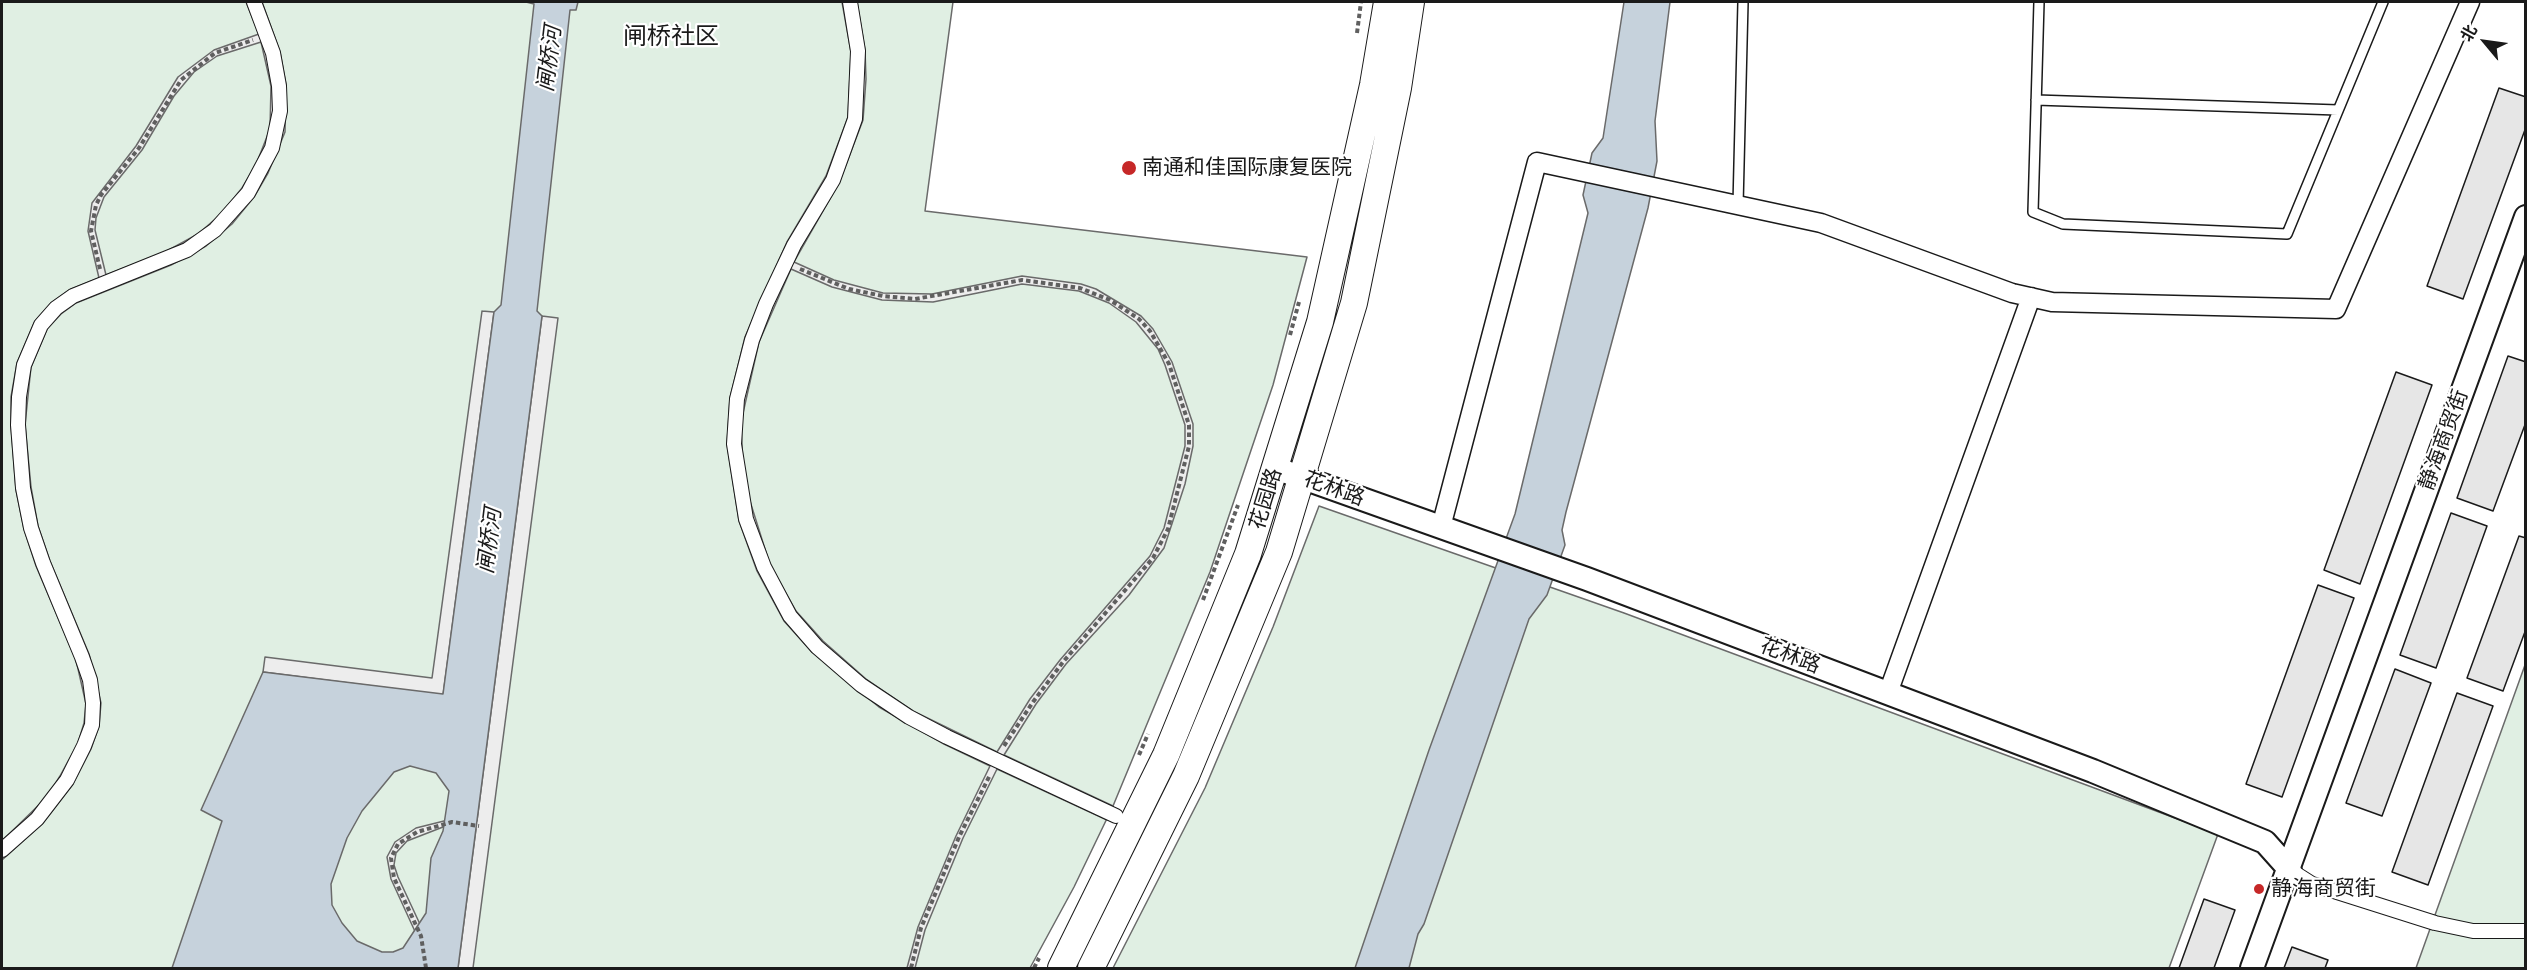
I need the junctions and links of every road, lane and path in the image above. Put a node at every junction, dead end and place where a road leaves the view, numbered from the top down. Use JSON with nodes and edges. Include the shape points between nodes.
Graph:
{"nodes":[{"id":1,"x":254,"y":2,"type":"edge"},
{"id":2,"x":850,"y":2,"type":"edge"},
{"id":3,"x":1361,"y":2,"type":"edge"},
{"id":4,"x":1387,"y":2,"type":"edge"},
{"id":5,"x":1411,"y":2,"type":"edge"},
{"id":6,"x":1743,"y":2,"type":"edge"},
{"id":7,"x":2039,"y":2,"type":"edge"},
{"id":8,"x":2383,"y":2,"type":"edge"},
{"id":9,"x":2470,"y":2,"type":"edge"},
{"id":10,"x":267,"y":36,"type":"junction"},
{"id":11,"x":1355,"y":44,"type":"dead end"},
{"id":12,"x":2036,"y":100,"type":"junction"},
{"id":13,"x":2338,"y":110,"type":"junction"},
{"id":14,"x":1738,"y":205,"type":"junction"},
{"id":15,"x":2526,"y":217,"type":"edge"},
{"id":16,"x":786,"y":262,"type":"junction"},
{"id":17,"x":105,"y":284,"type":"junction"},
{"id":18,"x":2031,"y":297,"type":"junction"},
{"id":19,"x":1300,"y":301,"type":"dead end"},
{"id":20,"x":1288,"y":345,"type":"dead end"},
{"id":21,"x":1275,"y":468,"type":"junction"},
{"id":22,"x":1302,"y":477,"type":"junction"},
{"id":23,"x":1240,"y":498,"type":"dead end"},
{"id":24,"x":1441,"y":527,"type":"junction"},
{"id":25,"x":1200,"y":608,"type":"dead end"},
{"id":26,"x":1888,"y":693,"type":"junction"},
{"id":27,"x":1152,"y":724,"type":"dead end"},
{"id":28,"x":997,"y":760,"type":"junction"},
{"id":29,"x":1135,"y":765,"type":"dead end"},
{"id":30,"x":1116,"y":816,"type":"dead end"},
{"id":31,"x":479,"y":825,"type":"dead end"},
{"id":32,"x":2,"y":850,"type":"edge"},
{"id":33,"x":2290,"y":870,"type":"junction"},
{"id":34,"x":2526,"y":931,"type":"edge"},
{"id":35,"x":1044,"y":948,"type":"dead end"},
{"id":36,"x":426,"y":969,"type":"edge"},
{"id":37,"x":911,"y":969,"type":"edge"},
{"id":38,"x":1034,"y":969,"type":"edge"},
{"id":39,"x":1061,"y":969,"type":"edge"},
{"id":40,"x":1091,"y":969,"type":"edge"},
{"id":41,"x":2252,"y":969,"type":"edge"}],
"edges":[{"from":1,"to":10,"type":"street"},
{"from":2,"to":16,"type":"street","via":[[858,51],[855,119],[833,180]]},
{"from":3,"to":11,"type":"path"},
{"from":4,"to":21,"type":"main road","name":"花园路","via":[[1373,85],[1320,322]]},
{"from":5,"to":22,"type":"main road","name":"花园路","via":[[1398,88],[1354,303]]},
{"from":6,"to":14,"type":"lane"},
{"from":7,"to":12,"type":"lane"},
{"from":8,"to":13,"type":"lane"},
{"from":9,"to":18,"type":"street","via":[[2336,309],[2052,302]]},
{"from":10,"to":17,"type":"path","via":[[215,53],[192,69],[181,80],[139,148],[101,195],[91,231]]},
{"from":10,"to":17,"type":"street","via":[[279,86],[278,130],[248,193],[202,241]]},
{"from":12,"to":13,"type":"lane"},
{"from":12,"to":13,"type":"lane","via":[[2032,212],[2063,224],[2287,234]]},
{"from":14,"to":18,"type":"street","via":[[1821,223]]},
{"from":14,"to":24,"type":"street","via":[[1537,162]]},
{"from":15,"to":33,"type":"street","name":"静海商贸街"},
{"from":16,"to":28,"type":"street","via":[[752,340],[734,421],[736,468],[746,519],[764,567],[790,616],[817,647],[861,685],[909,717]]},
{"from":16,"to":28,"type":"path","via":[[833,284],[883,296],[932,298],[1022,280],[1080,288],[1110,300],[1139,319],[1169,364],[1189,425],[1189,446],[1168,529],[1147,566],[1033,702]]},
{"from":17,"to":32,"type":"street","via":[[73,296],[41,325],[24,365],[18,416],[23,489],[31,528],[90,680],[92,725],[53,801]]},
{"from":18,"to":26,"type":"street"},
{"from":19,"to":20,"type":"path"},
{"from":21,"to":22,"type":"street","name":"花林路"},
{"from":21,"to":39,"type":"main road","name":"花园路","via":[[1248,554],[1166,755]]},
{"from":22,"to":24,"type":"street","name":"花林路"},
{"from":22,"to":40,"type":"main road","name":"花园路","via":[[1279,552],[1186,776]]},
{"from":23,"to":25,"type":"path"},
{"from":24,"to":26,"type":"street","name":"花林路"},
{"from":26,"to":33,"type":"street","name":"花林路","via":[[2265,842]]},
{"from":27,"to":29,"type":"path"},
{"from":28,"to":30,"type":"street"},
{"from":28,"to":37,"type":"path","via":[[921,928]]},
{"from":31,"to":36,"type":"path","via":[[443,824],[405,838],[391,858],[394,878],[421,936]]},
{"from":33,"to":34,"type":"street","via":[[2312,884],[2435,923],[2473,932]]},
{"from":33,"to":41,"type":"street","name":"静海商贸街"},
{"from":35,"to":38,"type":"path"}]}
